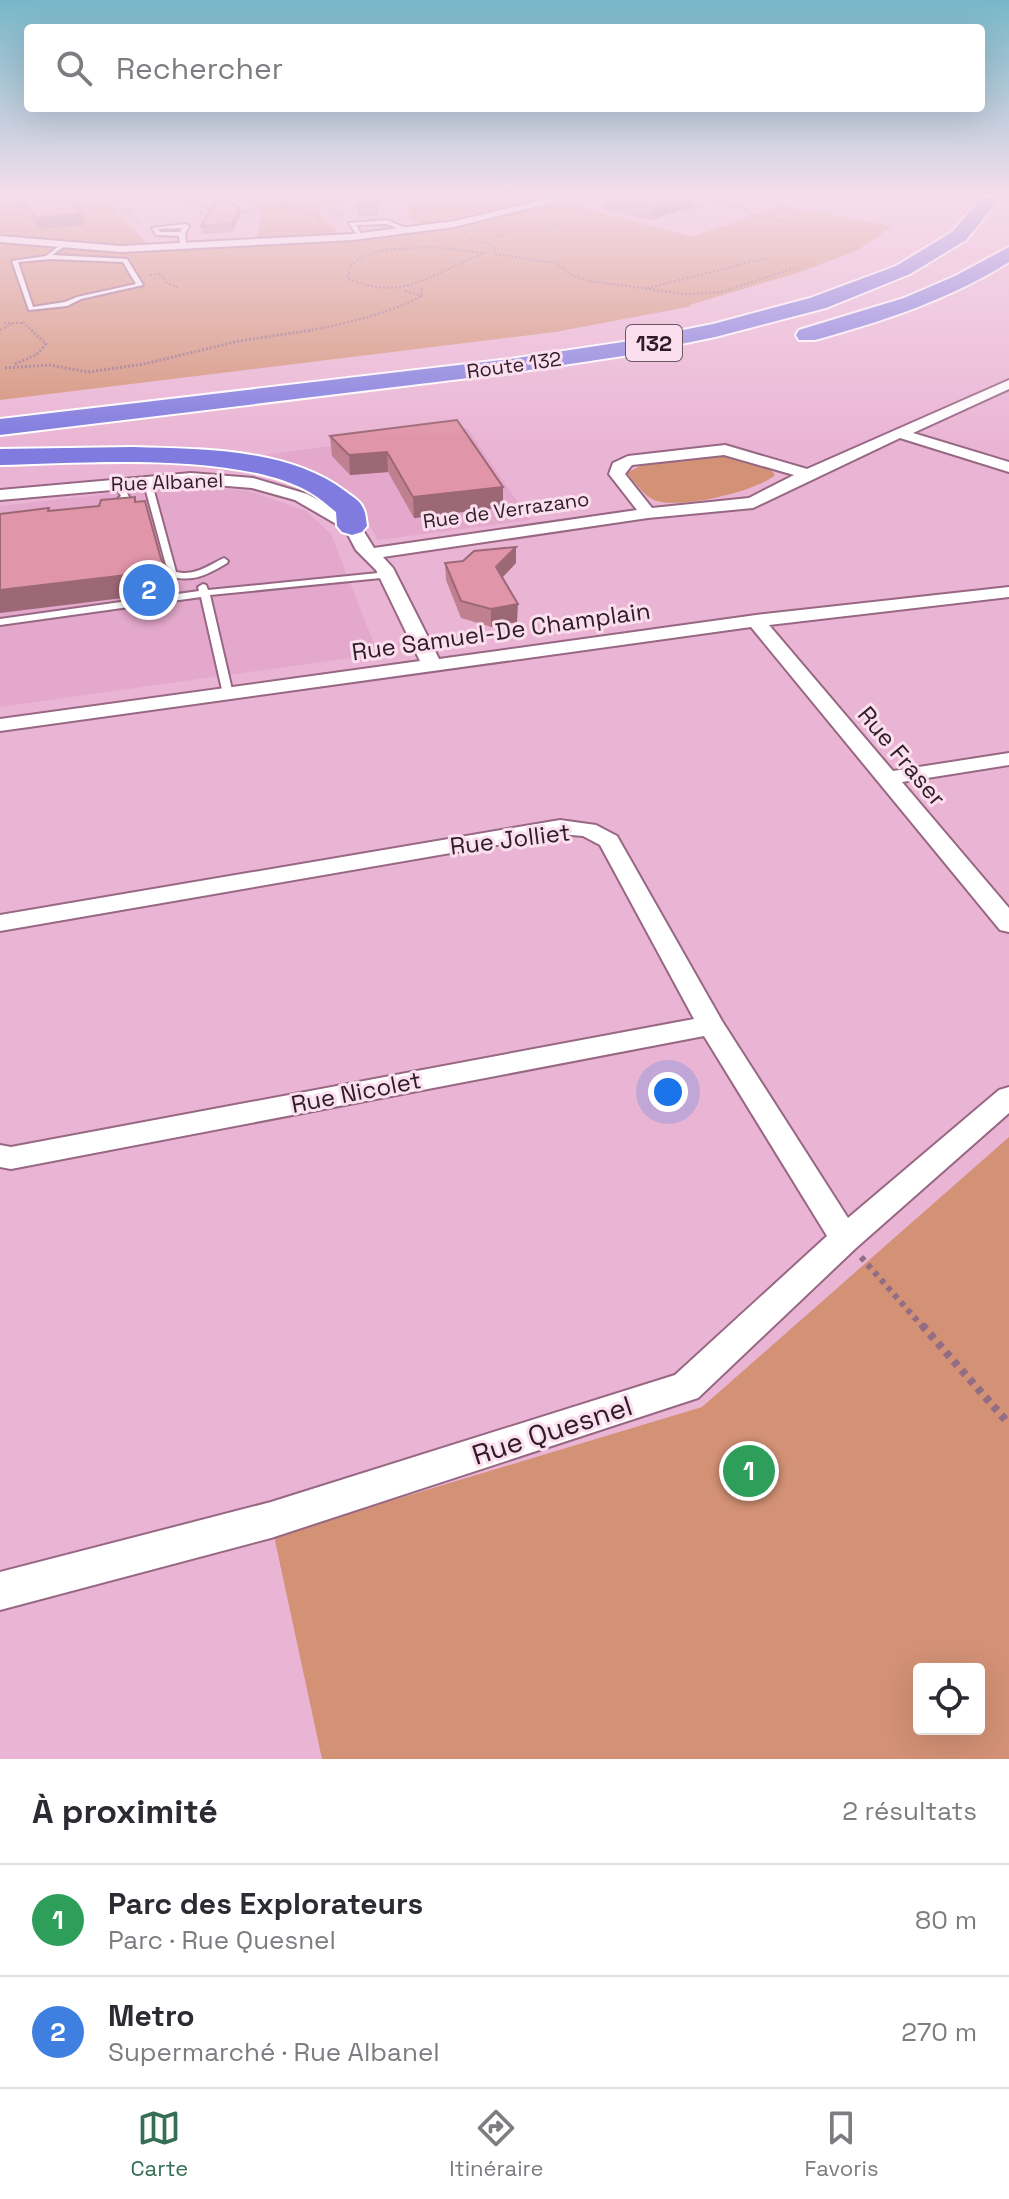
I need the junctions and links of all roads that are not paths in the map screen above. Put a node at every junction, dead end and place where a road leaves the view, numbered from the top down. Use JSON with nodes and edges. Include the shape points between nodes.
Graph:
{"nodes":[{"id":1,"x":21,"y":279,"type":"edge"},
{"id":2,"x":139,"y":279,"type":"edge"},
{"id":3,"x":881,"y":279,"type":"edge"},
{"id":4,"x":964,"y":279,"type":"edge"},
{"id":5,"x":785,"y":341,"type":"dead end"},
{"id":6,"x":1009,"y":384,"type":"edge"},
{"id":7,"x":394,"y":405,"type":"dead end"},
{"id":8,"x":0,"y":427,"type":"edge"},
{"id":9,"x":901,"y":434,"type":"junction"},
{"id":10,"x":0,"y":445,"type":"edge"},
{"id":11,"x":0,"y":457,"type":"edge"},
{"id":12,"x":1009,"y":467,"type":"edge"},
{"id":13,"x":808,"y":474,"type":"junction"},
{"id":14,"x":147,"y":480,"type":"junction"},
{"id":15,"x":118,"y":483,"type":"junction"},
{"id":16,"x":0,"y":495,"type":"edge"},
{"id":17,"x":100,"y":511,"type":"edge"},
{"id":18,"x":648,"y":513,"type":"junction"},
{"id":19,"x":352,"y":526,"type":"junction"},
{"id":20,"x":371,"y":555,"type":"junction"},
{"id":21,"x":224,"y":561,"type":"dead end"},
{"id":22,"x":388,"y":575,"type":"junction"},
{"id":23,"x":199,"y":577,"type":"junction"},
{"id":24,"x":1009,"y":592,"type":"edge"},
{"id":25,"x":207,"y":595,"type":"junction"},
{"id":26,"x":756,"y":621,"type":"junction"},
{"id":27,"x":0,"y":622,"type":"edge"},
{"id":28,"x":433,"y":667,"type":"junction"},
{"id":29,"x":228,"y":694,"type":"junction"},
{"id":30,"x":0,"y":725,"type":"edge"},
{"id":31,"x":1009,"y":759,"type":"edge"},
{"id":32,"x":887,"y":778,"type":"junction"},
{"id":33,"x":0,"y":923,"type":"edge"},
{"id":34,"x":1009,"y":924,"type":"edge"},
{"id":35,"x":711,"y":1025,"type":"junction"},
{"id":36,"x":1009,"y":1097,"type":"edge"},
{"id":37,"x":0,"y":1156,"type":"edge"},
{"id":38,"x":845,"y":1239,"type":"junction"},
{"id":39,"x":0,"y":1591,"type":"edge"}],
"edges":[{"from":1,"to":2,"type":"lane","via":[[34,310],[138,286]]},
{"from":3,"to":8,"type":"highway","name":"Route 132","number":"132","via":[[818,303],[623,349]]},
{"from":4,"to":5,"type":"highway","via":[[914,301]]},
{"from":6,"to":9,"type":"street","name":"Rue de Verrazano"},
{"from":7,"to":10,"type":"highway"},
{"from":9,"to":12,"type":"street"},
{"from":9,"to":13,"type":"street","name":"Rue de Verrazano"},
{"from":11,"to":19,"type":"highway","via":[[152,456],[266,468],[334,494],[350,509]]},
{"from":13,"to":18,"type":"street","name":"Rue de Verrazano","via":[[753,503]]},
{"from":13,"to":18,"type":"street","name":"Rue de Verrazano","via":[[725,450],[628,461],[617,474]]},
{"from":14,"to":15,"type":"street","name":"Rue Albanel"},
{"from":14,"to":19,"type":"street","name":"Rue Albanel","via":[[206,478],[262,485],[310,501]]},
{"from":14,"to":23,"type":"lane","via":[[172,574]]},
{"from":15,"to":16,"type":"street","name":"Rue Albanel"},
{"from":15,"to":17,"type":"lane","via":[[125,497]]},
{"from":18,"to":20,"type":"street","name":"Rue de Verrazano"},
{"from":19,"to":20,"type":"street","name":"Rue Albanel"},
{"from":20,"to":22,"type":"street","name":"Rue Albanel"},
{"from":21,"to":23,"type":"lane"},
{"from":22,"to":25,"type":"lane"},
{"from":22,"to":28,"type":"street","name":"Rue Albanel"},
{"from":23,"to":25,"type":"lane"},
{"from":24,"to":26,"type":"street","name":"Rue Samuel-De Champlain"},
{"from":25,"to":27,"type":"lane"},
{"from":25,"to":29,"type":"lane"},
{"from":26,"to":28,"type":"street","name":"Rue Samuel-De Champlain"},
{"from":26,"to":32,"type":"street","name":"Rue Fraser"},
{"from":28,"to":29,"type":"street","name":"Rue Samuel-De Champlain"},
{"from":29,"to":30,"type":"street","name":"Rue Samuel-De Champlain"},
{"from":31,"to":32,"type":"street"},
{"from":32,"to":34,"type":"street","name":"Rue Fraser"},
{"from":33,"to":35,"type":"street","name":"Rue Jolliet","via":[[560,827],[588,830],[609,841]]},
{"from":35,"to":37,"type":"street","name":"Rue Nicolet"},
{"from":35,"to":38,"type":"street","name":"Rue Jolliet"},
{"from":36,"to":38,"type":"street","name":"Rue Quesnel"},
{"from":38,"to":39,"type":"street","name":"Rue Quesnel","via":[[686,1387],[271,1520]]}]}
